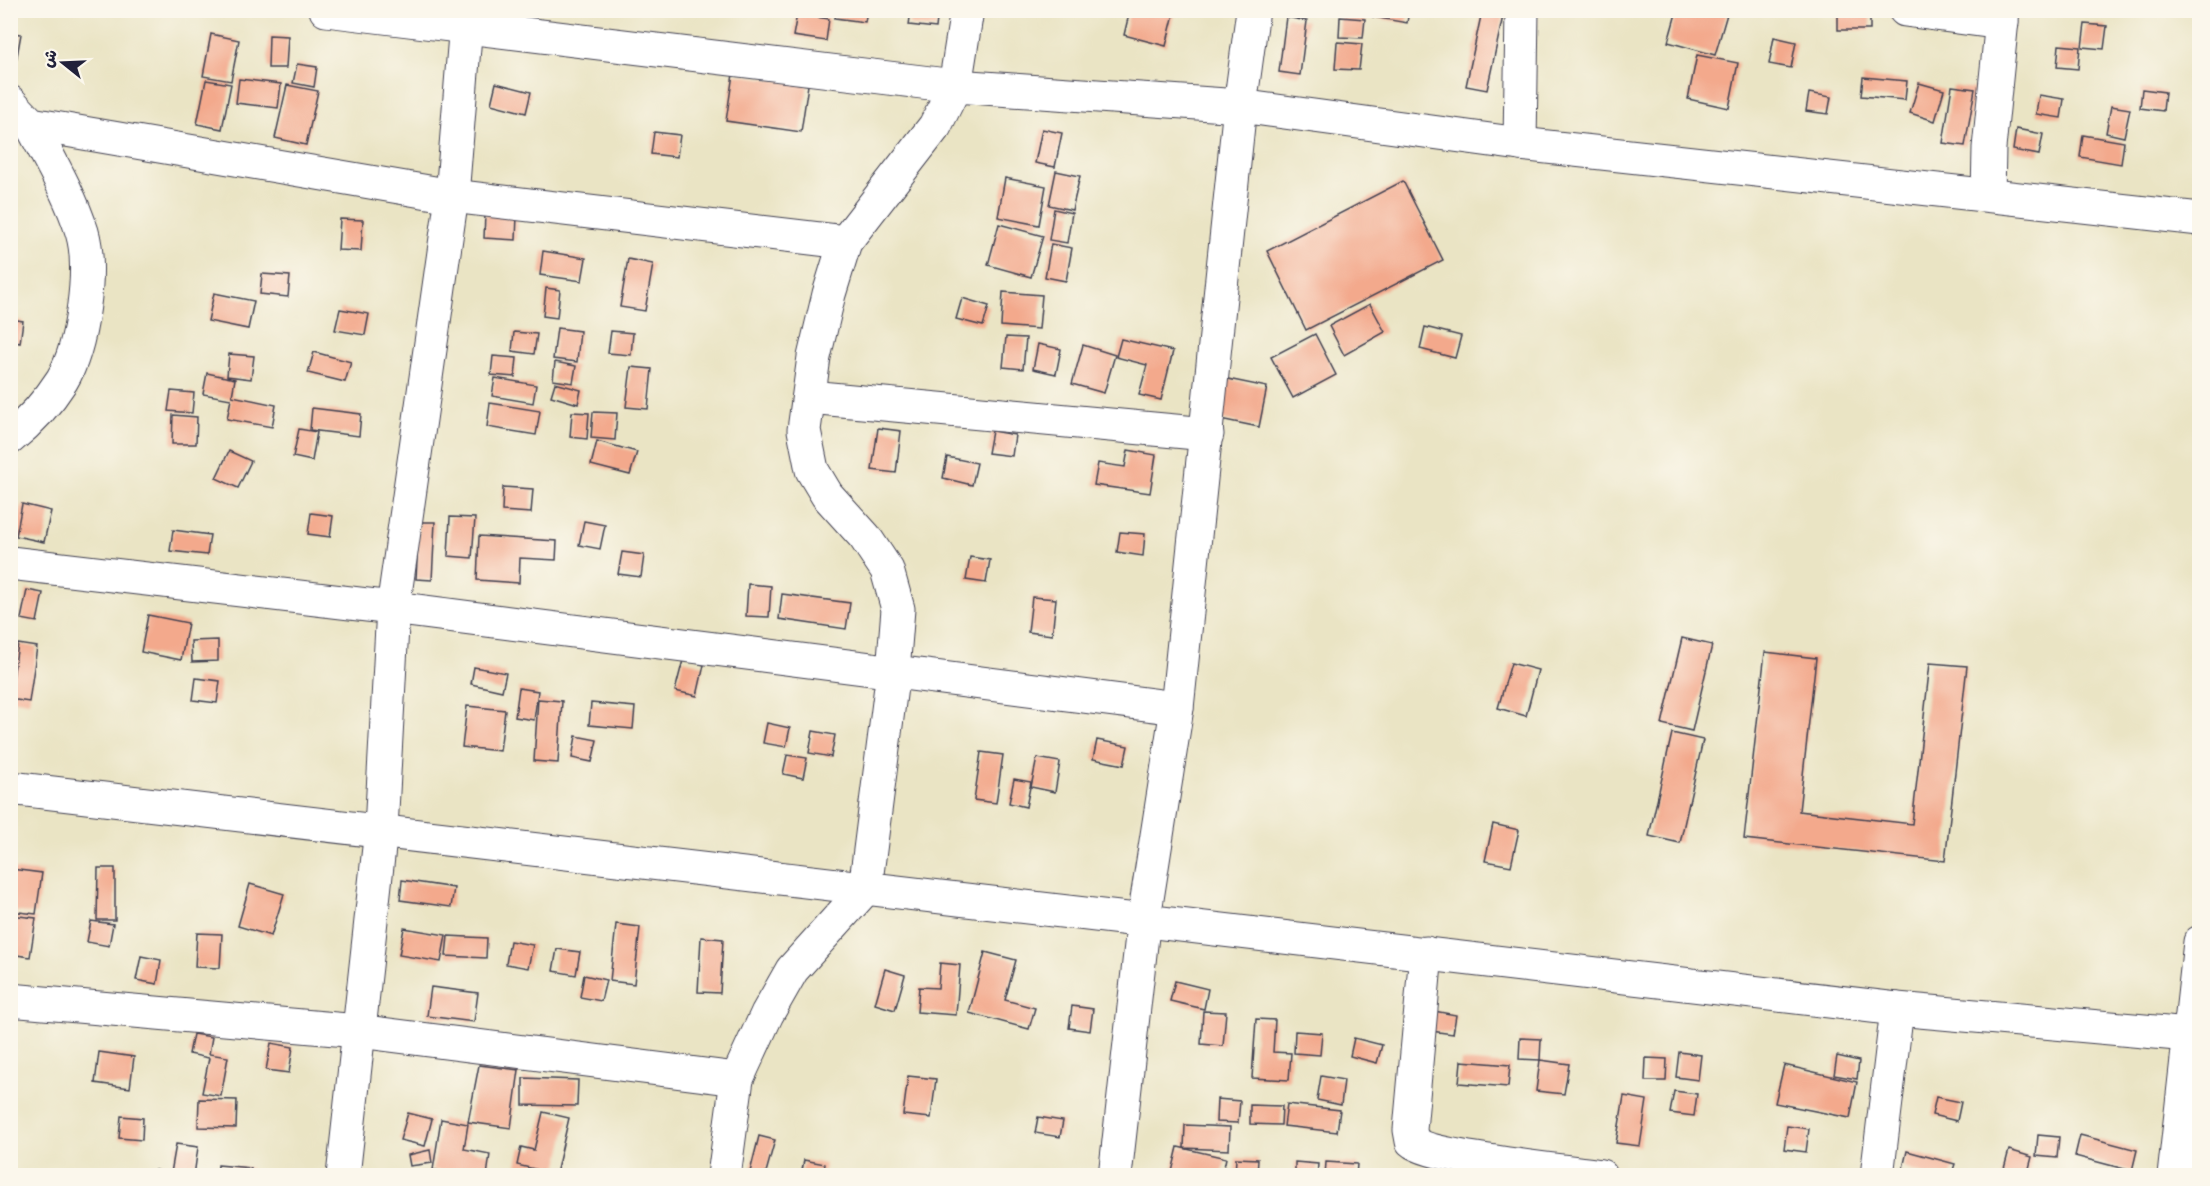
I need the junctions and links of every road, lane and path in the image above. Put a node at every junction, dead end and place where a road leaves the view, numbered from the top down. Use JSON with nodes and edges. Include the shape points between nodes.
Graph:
{"nodes":[{"id":1,"x":326,"y":10,"type":"edge"},
{"id":2,"x":967,"y":10,"type":"edge"},
{"id":3,"x":1253,"y":10,"type":"edge"},
{"id":4,"x":1522,"y":10,"type":"edge"},
{"id":5,"x":1905,"y":10,"type":"edge"},
{"id":6,"x":2002,"y":17,"type":"edge"},
{"id":7,"x":466,"y":18,"type":"edge"},
{"id":8,"x":956,"y":86,"type":"junction"},
{"id":9,"x":1240,"y":106,"type":"junction"},
{"id":10,"x":21,"y":113,"type":"edge"},
{"id":11,"x":1520,"y":144,"type":"junction"},
{"id":12,"x":1988,"y":195,"type":"junction"},
{"id":13,"x":452,"y":196,"type":"junction"},
{"id":14,"x":2199,"y":219,"type":"edge"},
{"id":15,"x":845,"y":242,"type":"junction"},
{"id":16,"x":809,"y":397,"type":"junction"},
{"id":17,"x":1208,"y":434,"type":"junction"},
{"id":18,"x":10,"y":438,"type":"edge"},
{"id":19,"x":10,"y":563,"type":"edge"},
{"id":20,"x":393,"y":608,"type":"junction"},
{"id":21,"x":893,"y":671,"type":"junction"},
{"id":22,"x":1177,"y":708,"type":"junction"},
{"id":23,"x":10,"y":788,"type":"edge"},
{"id":24,"x":381,"y":829,"type":"junction"},
{"id":25,"x":866,"y":889,"type":"junction"},
{"id":26,"x":1144,"y":918,"type":"junction"},
{"id":27,"x":2199,"y":942,"type":"edge"},
{"id":28,"x":1426,"y":953,"type":"junction"},
{"id":29,"x":10,"y":1000,"type":"edge"},
{"id":30,"x":1897,"y":1008,"type":"junction"},
{"id":31,"x":358,"y":1031,"type":"junction"},
{"id":32,"x":2193,"y":1035,"type":"edge"},
{"id":33,"x":737,"y":1079,"type":"junction"},
{"id":34,"x":1494,"y":1169,"type":"edge"},
{"id":35,"x":343,"y":1176,"type":"edge"},
{"id":36,"x":724,"y":1176,"type":"edge"},
{"id":37,"x":1115,"y":1176,"type":"edge"},
{"id":38,"x":1601,"y":1176,"type":"edge"},
{"id":39,"x":1877,"y":1176,"type":"edge"},
{"id":40,"x":2174,"y":1176,"type":"edge"}],
"edges":[{"from":1,"to":7,"type":"street"},
{"from":2,"to":8,"type":"street"},
{"from":3,"to":9,"type":"street"},
{"from":4,"to":11,"type":"street"},
{"from":5,"to":6,"type":"street"},
{"from":6,"to":12,"type":"street"},
{"from":7,"to":8,"type":"street"},
{"from":7,"to":13,"type":"street"},
{"from":8,"to":9,"type":"street"},
{"from":8,"to":15,"type":"street","via":[[935,126]]},
{"from":9,"to":11,"type":"street"},
{"from":9,"to":17,"type":"street"},
{"from":10,"to":13,"type":"street"},
{"from":10,"to":18,"type":"street","via":[[64,188],[83,234],[86,282],[78,337],[63,378],[34,418]]},
{"from":11,"to":12,"type":"street"},
{"from":12,"to":14,"type":"street"},
{"from":13,"to":15,"type":"street"},
{"from":13,"to":20,"type":"street"},
{"from":15,"to":16,"type":"street","via":[[824,315]]},
{"from":16,"to":17,"type":"street"},
{"from":16,"to":21,"type":"street","via":[[804,430],[812,470],[887,570],[898,609]]},
{"from":17,"to":22,"type":"street"},
{"from":19,"to":20,"type":"street"},
{"from":20,"to":21,"type":"street"},
{"from":20,"to":24,"type":"street"},
{"from":21,"to":22,"type":"street"},
{"from":21,"to":25,"type":"street"},
{"from":22,"to":26,"type":"street"},
{"from":23,"to":24,"type":"street"},
{"from":24,"to":25,"type":"street"},
{"from":24,"to":31,"type":"street"},
{"from":25,"to":26,"type":"street"},
{"from":25,"to":33,"type":"street","via":[[792,970]]},
{"from":26,"to":28,"type":"street"},
{"from":26,"to":37,"type":"street"},
{"from":27,"to":32,"type":"street"},
{"from":28,"to":30,"type":"street"},
{"from":28,"to":34,"type":"street","via":[[1412,1141],[1422,1148]]},
{"from":29,"to":31,"type":"street"},
{"from":30,"to":32,"type":"street"},
{"from":30,"to":39,"type":"street"},
{"from":31,"to":33,"type":"street"},
{"from":31,"to":35,"type":"street"},
{"from":32,"to":40,"type":"street"},
{"from":33,"to":36,"type":"street"},
{"from":34,"to":38,"type":"street"}]}
